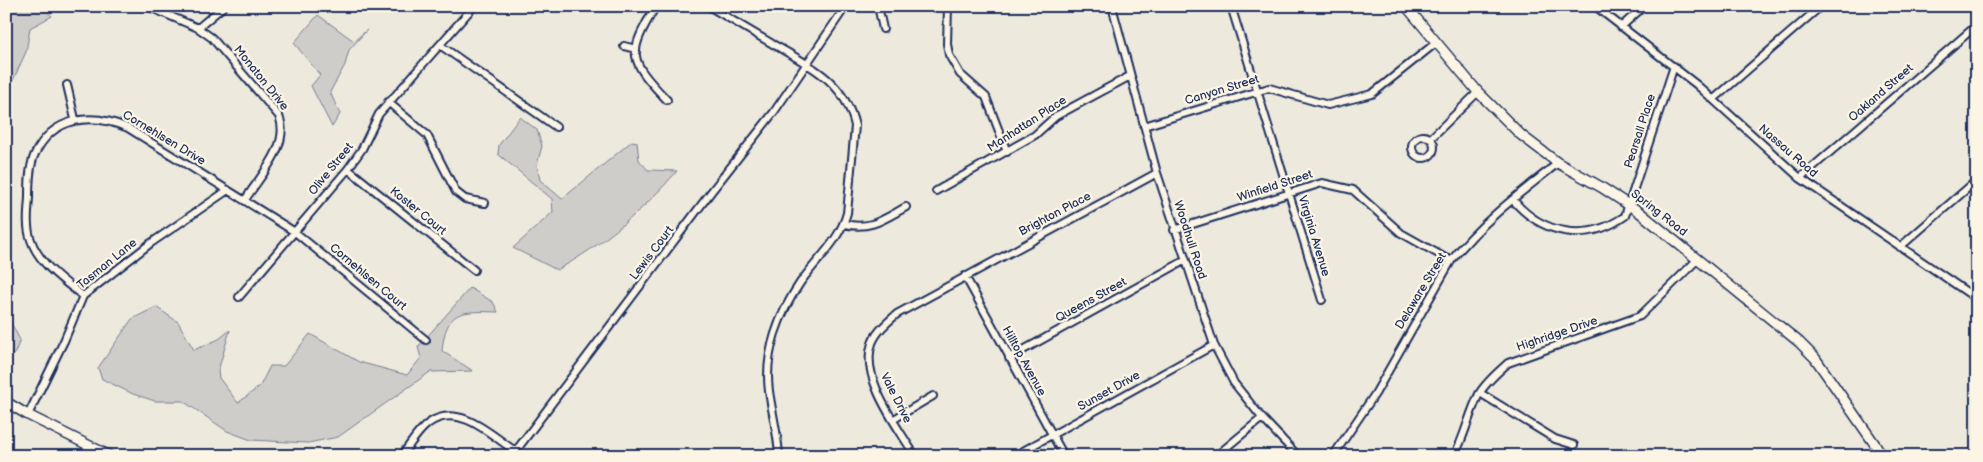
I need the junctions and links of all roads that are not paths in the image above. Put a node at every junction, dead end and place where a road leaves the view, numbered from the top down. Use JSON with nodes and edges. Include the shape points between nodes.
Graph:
{"nodes":[{"id":1,"x":147,"y":6,"type":"edge"},
{"id":2,"x":224,"y":6,"type":"edge"},
{"id":3,"x":474,"y":6,"type":"edge"},
{"id":4,"x":656,"y":6,"type":"edge"},
{"id":5,"x":708,"y":6,"type":"edge"},
{"id":6,"x":846,"y":6,"type":"edge"},
{"id":7,"x":878,"y":6,"type":"edge"},
{"id":8,"x":948,"y":6,"type":"edge"},
{"id":9,"x":1112,"y":6,"type":"edge"},
{"id":10,"x":1231,"y":6,"type":"edge"},
{"id":11,"x":1406,"y":6,"type":"edge"},
{"id":12,"x":1595,"y":6,"type":"edge"},
{"id":13,"x":1644,"y":6,"type":"edge"},
{"id":14,"x":1821,"y":6,"type":"edge"},
{"id":15,"x":718,"y":9,"type":"edge"},
{"id":16,"x":1977,"y":25,"type":"edge"},
{"id":17,"x":1621,"y":27,"type":"junction"},
{"id":18,"x":198,"y":28,"type":"junction"},
{"id":19,"x":883,"y":29,"type":"dead end"},
{"id":20,"x":1437,"y":42,"type":"junction"},
{"id":21,"x":440,"y":44,"type":"junction"},
{"id":22,"x":624,"y":46,"type":"dead end"},
{"id":23,"x":636,"y":49,"type":"junction"},
{"id":24,"x":808,"y":62,"type":"junction"},
{"id":25,"x":1674,"y":66,"type":"junction"},
{"id":26,"x":1130,"y":76,"type":"junction"},
{"id":27,"x":66,"y":85,"type":"dead end"},
{"id":28,"x":1257,"y":90,"type":"junction"},
{"id":29,"x":1478,"y":92,"type":"junction"},
{"id":30,"x":667,"y":100,"type":"dead end"},
{"id":31,"x":1714,"y":100,"type":"junction"},
{"id":32,"x":388,"y":102,"type":"junction"},
{"id":33,"x":75,"y":119,"type":"junction"},
{"id":34,"x":1144,"y":126,"type":"junction"},
{"id":35,"x":556,"y":127,"type":"dead end"},
{"id":36,"x":1430,"y":138,"type":"dead end"},
{"id":37,"x":1006,"y":152,"type":"junction"},
{"id":38,"x":1558,"y":163,"type":"junction"},
{"id":39,"x":348,"y":169,"type":"junction"},
{"id":40,"x":1156,"y":173,"type":"junction"},
{"id":41,"x":1800,"y":178,"type":"junction"},
{"id":42,"x":1977,"y":180,"type":"edge"},
{"id":43,"x":228,"y":190,"type":"junction"},
{"id":44,"x":936,"y":191,"type":"dead end"},
{"id":45,"x":1289,"y":193,"type":"junction"},
{"id":46,"x":245,"y":200,"type":"junction"},
{"id":47,"x":1513,"y":200,"type":"junction"},
{"id":48,"x":485,"y":203,"type":"dead end"},
{"id":49,"x":1629,"y":204,"type":"junction"},
{"id":50,"x":906,"y":207,"type":"dead end"},
{"id":51,"x":844,"y":224,"type":"junction"},
{"id":52,"x":1174,"y":230,"type":"junction"},
{"id":53,"x":295,"y":232,"type":"junction"},
{"id":54,"x":1900,"y":247,"type":"junction"},
{"id":55,"x":1698,"y":259,"type":"junction"},
{"id":56,"x":1184,"y":261,"type":"junction"},
{"id":57,"x":1451,"y":261,"type":"junction"},
{"id":58,"x":474,"y":270,"type":"dead end"},
{"id":59,"x":965,"y":276,"type":"junction"},
{"id":60,"x":83,"y":296,"type":"junction"},
{"id":61,"x":239,"y":297,"type":"dead end"},
{"id":62,"x":1977,"y":299,"type":"edge"},
{"id":63,"x":1322,"y":300,"type":"dead end"},
{"id":64,"x":426,"y":340,"type":"dead end"},
{"id":65,"x":1214,"y":345,"type":"junction"},
{"id":66,"x":1009,"y":358,"type":"junction"},
{"id":67,"x":1480,"y":393,"type":"junction"},
{"id":68,"x":933,"y":396,"type":"dead end"},
{"id":69,"x":6,"y":402,"type":"edge"},
{"id":70,"x":6,"y":410,"type":"edge"},
{"id":71,"x":28,"y":415,"type":"junction"},
{"id":72,"x":1262,"y":418,"type":"junction"},
{"id":73,"x":894,"y":420,"type":"junction"},
{"id":74,"x":1053,"y":435,"type":"junction"},
{"id":75,"x":1574,"y":445,"type":"dead end"},
{"id":76,"x":514,"y":454,"type":"edge"},
{"id":77,"x":110,"y":456,"type":"edge"},
{"id":78,"x":401,"y":456,"type":"edge"},
{"id":79,"x":779,"y":456,"type":"edge"},
{"id":80,"x":915,"y":456,"type":"edge"},
{"id":81,"x":1014,"y":456,"type":"edge"},
{"id":82,"x":1064,"y":456,"type":"edge"},
{"id":83,"x":1216,"y":456,"type":"edge"},
{"id":84,"x":1298,"y":456,"type":"edge"},
{"id":85,"x":1333,"y":456,"type":"edge"},
{"id":86,"x":1454,"y":456,"type":"edge"},
{"id":87,"x":1883,"y":456,"type":"edge"}],
"edges":[{"from":1,"to":18,"type":"street","name":"Monaton Drive"},
{"from":2,"to":18,"type":"street"},
{"from":3,"to":21,"type":"street","name":"Olive Street"},
{"from":4,"to":23,"type":"street","via":[[643,28]]},
{"from":5,"to":15,"type":"street"},
{"from":6,"to":24,"type":"street","name":"Lewis Court"},
{"from":7,"to":19,"type":"street"},
{"from":8,"to":37,"type":"street","via":[[946,44],[950,55],[960,74],[986,97]]},
{"from":9,"to":26,"type":"street","name":"Woodhull Road"},
{"from":10,"to":28,"type":"street","name":"Virginia Avenue"},
{"from":11,"to":20,"type":"main road","name":"Spring Road"},
{"from":12,"to":17,"type":"street","name":"Nassau Road"},
{"from":13,"to":17,"type":"street"},
{"from":14,"to":31,"type":"street"},
{"from":15,"to":24,"type":"street"},
{"from":16,"to":41,"type":"street","name":"Oakland Street"},
{"from":17,"to":25,"type":"street","name":"Nassau Road"},
{"from":18,"to":46,"type":"street","name":"Monaton Drive","via":[[229,56],[282,123],[282,140],[277,151]]},
{"from":20,"to":28,"type":"street","name":"Canyon Street","via":[[1372,94],[1328,105],[1269,88]]},
{"from":20,"to":29,"type":"main road","name":"Spring Road"},
{"from":21,"to":32,"type":"street","name":"Olive Street"},
{"from":21,"to":35,"type":"street"},
{"from":22,"to":23,"type":"street"},
{"from":23,"to":30,"type":"street","via":[[637,65]]},
{"from":24,"to":51,"type":"street","via":[[836,88],[853,113],[855,138]]},
{"from":24,"to":76,"type":"street","name":"Lewis Court","via":[[774,112]]},
{"from":25,"to":31,"type":"street","name":"Nassau Road"},
{"from":25,"to":49,"type":"street","name":"Pearsall Place"},
{"from":26,"to":34,"type":"street","name":"Woodhull Road"},
{"from":26,"to":37,"type":"street","name":"Manhattan Place","via":[[1056,116],[1035,135]]},
{"from":27,"to":33,"type":"street"},
{"from":28,"to":34,"type":"street","name":"Canyon Street"},
{"from":28,"to":45,"type":"street","name":"Virginia Avenue"},
{"from":29,"to":36,"type":"street"},
{"from":29,"to":38,"type":"main road","name":"Spring Road","via":[[1502,118]]},
{"from":31,"to":41,"type":"street","name":"Nassau Road"},
{"from":32,"to":39,"type":"street","name":"Olive Street"},
{"from":32,"to":48,"type":"street","via":[[427,135],[456,192],[465,199]]},
{"from":33,"to":43,"type":"street","name":"Cornehlsen Drive","via":[[93,117],[128,128]]},
{"from":33,"to":60,"type":"street","via":[[43,141],[34,158],[29,183],[28,226],[31,242],[40,257]]},
{"from":34,"to":40,"type":"street","name":"Woodhull Road"},
{"from":37,"to":44,"type":"street","name":"Manhattan Place"},
{"from":38,"to":47,"type":"street","name":"Delaware Street"},
{"from":38,"to":49,"type":"main road","name":"Spring Road"},
{"from":39,"to":53,"type":"street","name":"Olive Street"},
{"from":39,"to":58,"type":"street","name":"Koster Court"},
{"from":40,"to":52,"type":"street","name":"Woodhull Road"},
{"from":40,"to":59,"type":"street","name":"Brighton Place"},
{"from":41,"to":54,"type":"street","name":"Nassau Road"},
{"from":42,"to":54,"type":"street"},
{"from":43,"to":46,"type":"street","name":"Cornehlsen Drive"},
{"from":43,"to":60,"type":"street","name":"Tasman Lane"},
{"from":45,"to":52,"type":"street","name":"Winfield Street"},
{"from":45,"to":57,"type":"street","name":"Winfield Street","via":[[1322,183],[1353,190],[1401,233]]},
{"from":45,"to":63,"type":"street","name":"Virginia Avenue"},
{"from":46,"to":53,"type":"street","name":"Cornehlsen Drive"},
{"from":47,"to":49,"type":"street","name":"Pearsall Place","via":[[1532,219],[1547,227],[1578,233],[1616,223],[1625,216]]},
{"from":47,"to":57,"type":"street","name":"Delaware Street","via":[[1478,229]]},
{"from":49,"to":55,"type":"main road","name":"Spring Road"},
{"from":50,"to":51,"type":"street","via":[[871,226],[860,228]]},
{"from":51,"to":79,"type":"street","via":[[788,301],[770,352],[768,376]]},
{"from":52,"to":56,"type":"street","name":"Woodhull Road"},
{"from":53,"to":61,"type":"street","name":"Olive Street"},
{"from":53,"to":64,"type":"street","name":"Cornehlsen Court"},
{"from":54,"to":62,"type":"street","name":"Nassau Road"},
{"from":55,"to":67,"type":"street","name":"Highridge Drive","via":[[1640,316],[1508,363]]},
{"from":55,"to":87,"type":"main road","name":"Spring Road","via":[[1815,358]]},
{"from":56,"to":65,"type":"street","name":"Woodhull Road"},
{"from":56,"to":66,"type":"street","name":"Queens Street"},
{"from":57,"to":85,"type":"street","name":"Delaware Street","via":[[1374,394]]},
{"from":59,"to":66,"type":"street","name":"Hilltop Avenue"},
{"from":59,"to":73,"type":"street","name":"Vale Drive","via":[[898,314],[882,327],[871,346],[869,367],[876,388]]},
{"from":60,"to":71,"type":"street","name":"Tasman Lane"},
{"from":65,"to":72,"type":"street","name":"Woodhull Road","via":[[1234,383]]},
{"from":65,"to":74,"type":"street","name":"Sunset Drive"},
{"from":66,"to":74,"type":"street","name":"Hilltop Avenue"},
{"from":67,"to":75,"type":"street","via":[[1555,439]]},
{"from":67,"to":86,"type":"street","name":"Highridge Drive"},
{"from":68,"to":73,"type":"street"},
{"from":69,"to":71,"type":"main road"},
{"from":70,"to":71,"type":"main road"},
{"from":71,"to":77,"type":"main road"},
{"from":72,"to":83,"type":"street"},
{"from":72,"to":84,"type":"street","name":"Woodhull Road"},
{"from":73,"to":80,"type":"street","name":"Vale Drive"},
{"from":74,"to":81,"type":"street","name":"Sunset Drive"},
{"from":74,"to":82,"type":"street","name":"Hilltop Avenue"},
{"from":76,"to":78,"type":"street","via":[[464,417],[445,415],[428,423]]}]}
